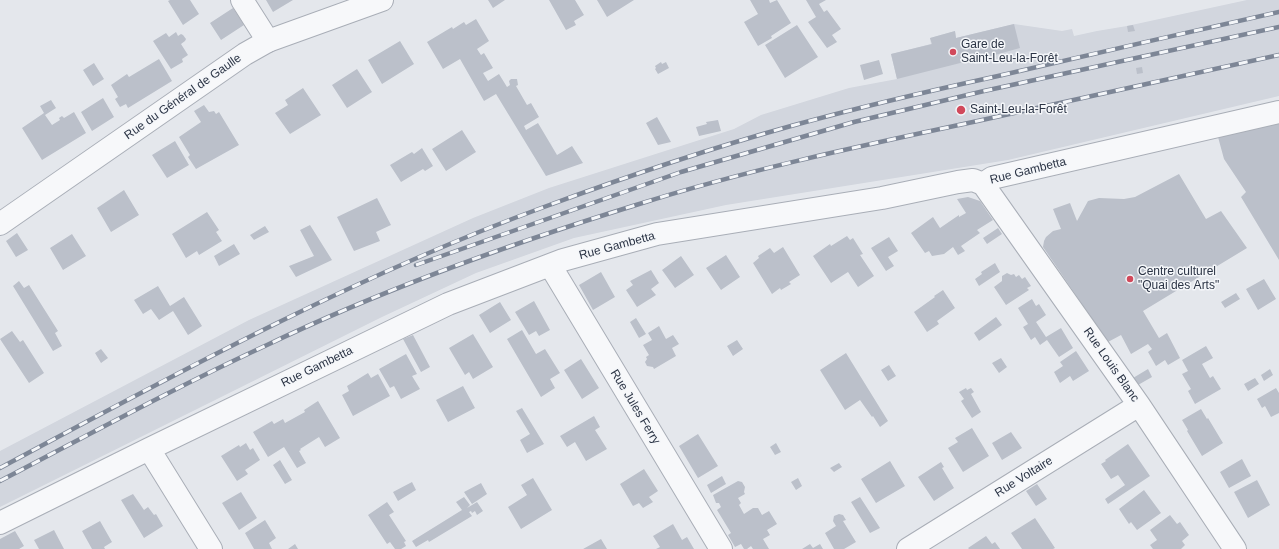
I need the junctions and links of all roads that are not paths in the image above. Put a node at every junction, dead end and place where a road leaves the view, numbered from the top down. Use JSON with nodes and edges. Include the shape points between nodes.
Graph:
{"nodes":[{"id":1,"x":242,"y":0,"type":"edge"},
{"id":2,"x":382,"y":0,"type":"edge"},
{"id":3,"x":268,"y":41,"type":"junction"},
{"id":4,"x":1279,"y":112,"type":"edge"},
{"id":5,"x":982,"y":184,"type":"junction"},
{"id":6,"x":0,"y":224,"type":"edge"},
{"id":7,"x":550,"y":265,"type":"junction"},
{"id":8,"x":1139,"y":405,"type":"junction"},
{"id":9,"x":150,"y":449,"type":"junction"},
{"id":10,"x":0,"y":523,"type":"edge"},
{"id":11,"x":212,"y":549,"type":"edge"},
{"id":12,"x":721,"y":549,"type":"edge"},
{"id":13,"x":908,"y":549,"type":"edge"},
{"id":14,"x":1235,"y":549,"type":"edge"}],
"edges":[{"from":1,"to":3,"type":"street"},
{"from":2,"to":3,"type":"street","name":"Rue du Général de Gaulle"},
{"from":3,"to":6,"type":"street","name":"Rue du Général de Gaulle","via":[[245,54]]},
{"from":4,"to":5,"type":"street","name":"Rue Gambetta","via":[[992,178]]},
{"from":5,"to":7,"type":"street","name":"Rue Gambetta","via":[[973,180],[958,182],[882,198],[658,234]]},
{"from":5,"to":8,"type":"street","name":"Rue Louis Blanc"},
{"from":7,"to":9,"type":"street","name":"Rue Gambetta","via":[[448,304]]},
{"from":7,"to":12,"type":"street","name":"Rue Jules Ferry"},
{"from":8,"to":13,"type":"street","name":"Rue Voltaire"},
{"from":8,"to":14,"type":"street","name":"Rue Louis Blanc"},
{"from":9,"to":10,"type":"street","name":"Rue Gambetta"},
{"from":9,"to":11,"type":"street"}]}
